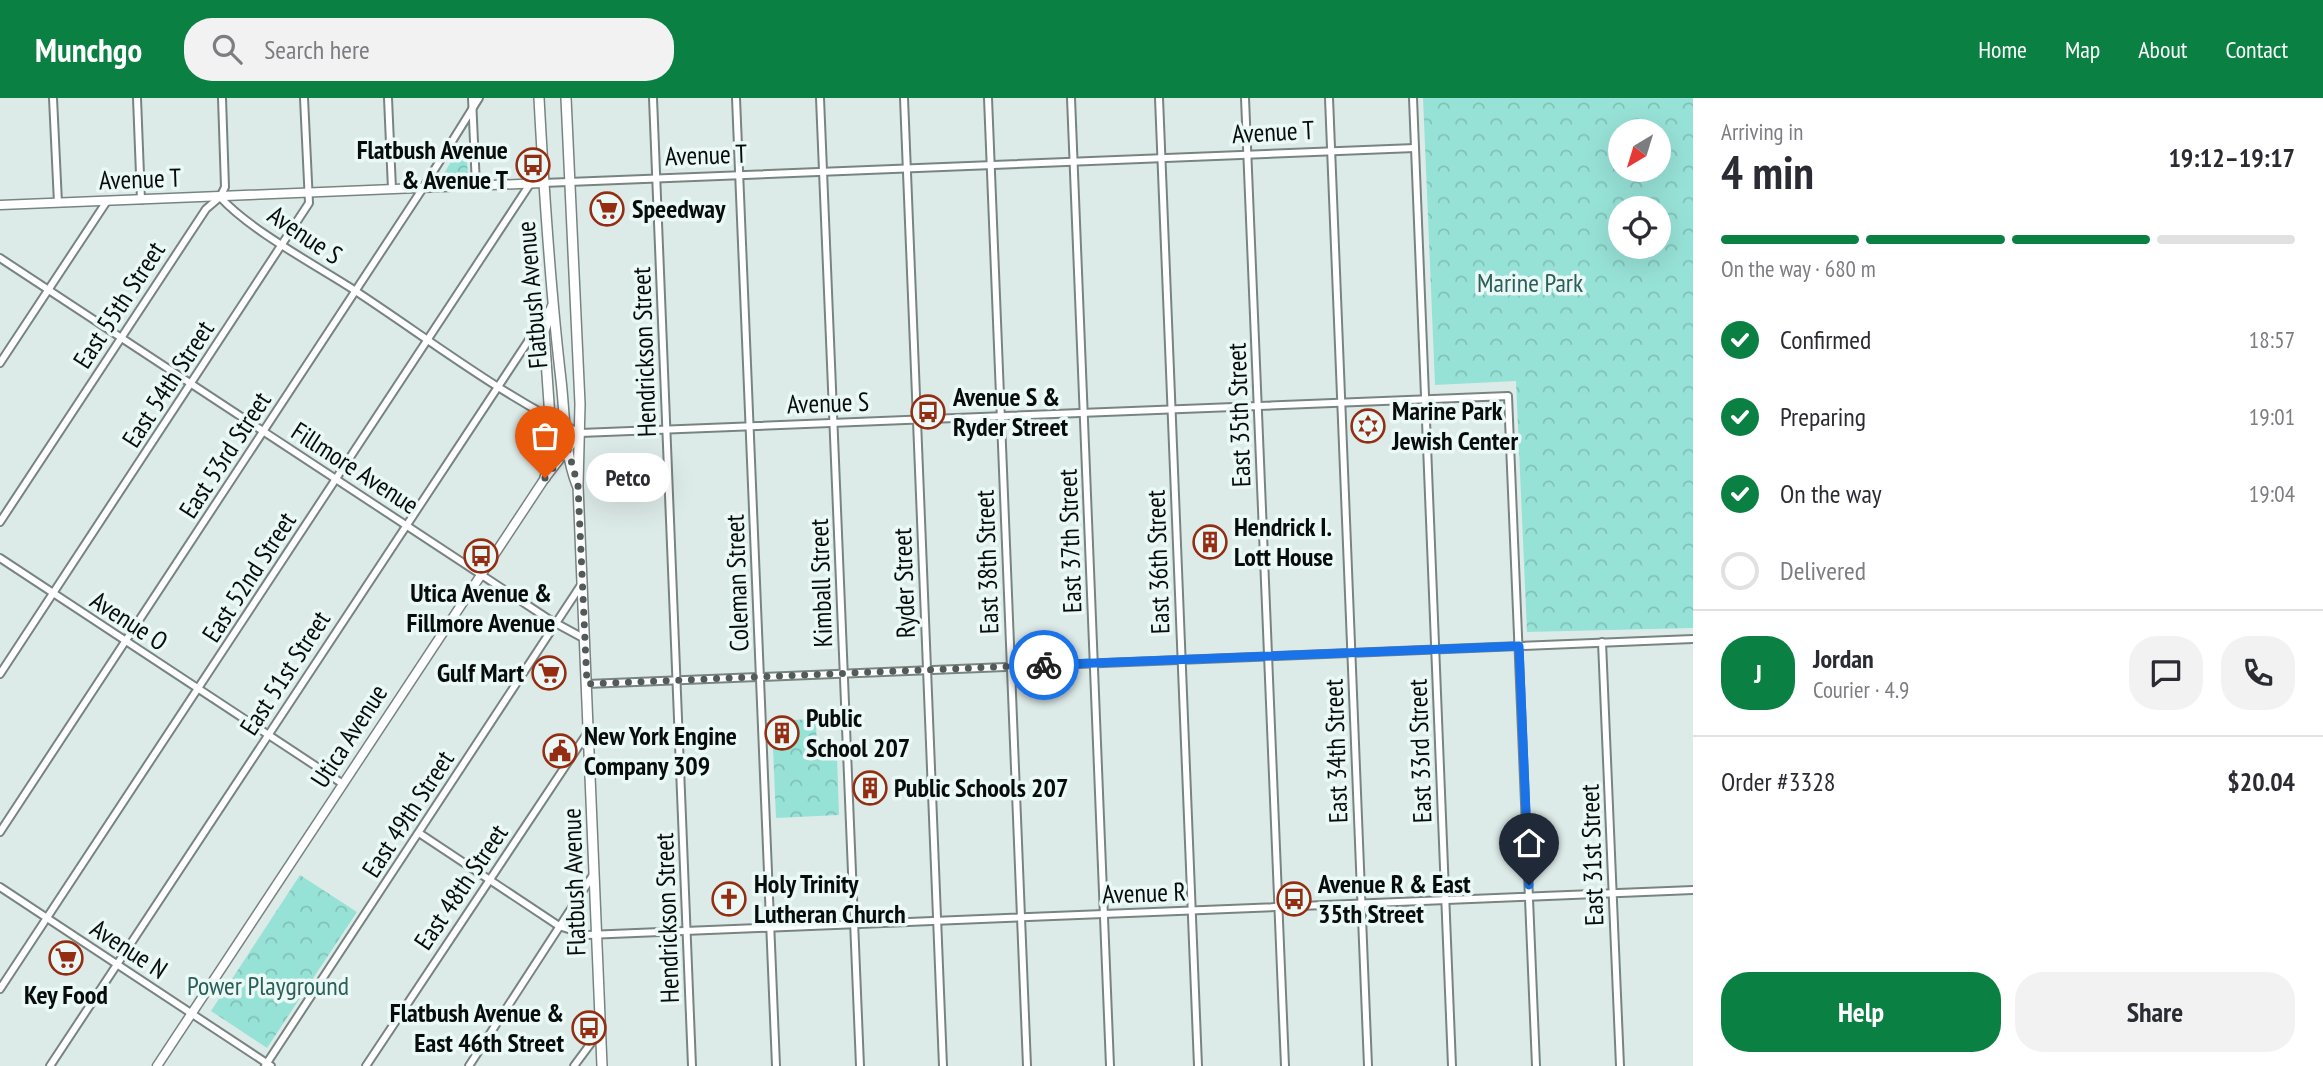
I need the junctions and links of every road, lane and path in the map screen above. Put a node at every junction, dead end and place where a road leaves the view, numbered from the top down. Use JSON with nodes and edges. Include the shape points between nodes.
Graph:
{"nodes":[{"id":1,"x":53,"y":98,"type":"edge"},
{"id":2,"x":137,"y":98,"type":"edge"},
{"id":3,"x":222,"y":98,"type":"edge"},
{"id":4,"x":304,"y":98,"type":"edge"},
{"id":5,"x":388,"y":98,"type":"edge"},
{"id":6,"x":472,"y":98,"type":"edge"},
{"id":7,"x":479,"y":98,"type":"edge"},
{"id":8,"x":539,"y":98,"type":"edge"},
{"id":9,"x":566,"y":98,"type":"edge"},
{"id":10,"x":653,"y":98,"type":"edge"},
{"id":11,"x":736,"y":98,"type":"edge"},
{"id":12,"x":820,"y":98,"type":"edge"},
{"id":13,"x":904,"y":98,"type":"edge"},
{"id":14,"x":988,"y":98,"type":"edge"},
{"id":15,"x":1071,"y":98,"type":"edge"},
{"id":16,"x":1159,"y":98,"type":"edge"},
{"id":17,"x":1245,"y":98,"type":"edge"},
{"id":18,"x":1329,"y":98,"type":"edge"},
{"id":19,"x":1413,"y":98,"type":"edge"},
{"id":20,"x":472,"y":108,"type":"junction"},
{"id":21,"x":1415,"y":148,"type":"junction"},
{"id":22,"x":1331,"y":151,"type":"junction"},
{"id":23,"x":1248,"y":154,"type":"junction"},
{"id":24,"x":1161,"y":159,"type":"junction"},
{"id":25,"x":1074,"y":161,"type":"junction"},
{"id":26,"x":990,"y":164,"type":"junction"},
{"id":27,"x":907,"y":168,"type":"junction"},
{"id":28,"x":823,"y":171,"type":"junction"},
{"id":29,"x":739,"y":175,"type":"junction"},
{"id":30,"x":656,"y":178,"type":"junction"},
{"id":31,"x":543,"y":183,"type":"junction"},
{"id":32,"x":568,"y":183,"type":"junction"},
{"id":33,"x":530,"y":184,"type":"junction"},
{"id":34,"x":476,"y":186,"type":"junction"},
{"id":35,"x":423,"y":188,"type":"junction"},
{"id":36,"x":393,"y":189,"type":"junction"},
{"id":37,"x":308,"y":193,"type":"junction"},
{"id":38,"x":220,"y":197,"type":"junction"},
{"id":39,"x":141,"y":200,"type":"junction"},
{"id":40,"x":107,"y":201,"type":"junction"},
{"id":41,"x":58,"y":203,"type":"junction"},
{"id":42,"x":0,"y":205,"type":"edge"},
{"id":43,"x":283,"y":244,"type":"junction"},
{"id":44,"x":0,"y":258,"type":"edge"},
{"id":45,"x":48,"y":290,"type":"junction"},
{"id":46,"x":356,"y":291,"type":"junction"},
{"id":47,"x":553,"y":302,"type":"junction"},
{"id":48,"x":121,"y":338,"type":"junction"},
{"id":49,"x":428,"y":339,"type":"junction"},
{"id":50,"x":0,"y":363,"type":"edge"},
{"id":51,"x":191,"y":384,"type":"junction"},
{"id":52,"x":498,"y":385,"type":"junction"},
{"id":53,"x":1425,"y":399,"type":"junction"},
{"id":54,"x":1342,"y":403,"type":"junction"},
{"id":55,"x":1258,"y":405,"type":"junction"},
{"id":56,"x":1171,"y":408,"type":"junction"},
{"id":57,"x":1084,"y":412,"type":"junction"},
{"id":58,"x":1000,"y":415,"type":"junction"},
{"id":59,"x":551,"y":419,"type":"junction"},
{"id":60,"x":917,"y":419,"type":"junction"},
{"id":61,"x":833,"y":422,"type":"junction"},
{"id":62,"x":565,"y":426,"type":"junction"},
{"id":63,"x":750,"y":426,"type":"junction"},
{"id":64,"x":666,"y":429,"type":"junction"},
{"id":65,"x":264,"y":431,"type":"junction"},
{"id":66,"x":580,"y":433,"type":"junction"},
{"id":67,"x":568,"y":449,"type":"junction"},
{"id":68,"x":545,"y":478,"type":"junction"},
{"id":69,"x":336,"y":479,"type":"junction"},
{"id":70,"x":578,"y":486,"type":"junction"},
{"id":71,"x":0,"y":522,"type":"edge"},
{"id":72,"x":406,"y":525,"type":"junction"},
{"id":73,"x":0,"y":558,"type":"edge"},
{"id":74,"x":481,"y":575,"type":"junction"},
{"id":75,"x":582,"y":583,"type":"junction"},
{"id":76,"x":53,"y":593,"type":"junction"},
{"id":77,"x":556,"y":624,"type":"junction"},
{"id":78,"x":585,"y":639,"type":"junction"},
{"id":79,"x":1693,"y":639,"type":"edge"},
{"id":80,"x":125,"y":641,"type":"junction"},
{"id":81,"x":1602,"y":642,"type":"junction"},
{"id":82,"x":1519,"y":646,"type":"junction"},
{"id":83,"x":1693,"y":646,"type":"edge"},
{"id":84,"x":1435,"y":649,"type":"junction"},
{"id":85,"x":1352,"y":653,"type":"junction"},
{"id":86,"x":1268,"y":656,"type":"junction"},
{"id":87,"x":1182,"y":659,"type":"junction"},
{"id":88,"x":1094,"y":663,"type":"junction"},
{"id":89,"x":1011,"y":666,"type":"junction"},
{"id":90,"x":927,"y":670,"type":"junction"},
{"id":91,"x":844,"y":673,"type":"junction"},
{"id":92,"x":0,"y":674,"type":"edge"},
{"id":93,"x":760,"y":676,"type":"junction"},
{"id":94,"x":677,"y":680,"type":"junction"},
{"id":95,"x":587,"y":684,"type":"junction"},
{"id":96,"x":198,"y":689,"type":"junction"},
{"id":97,"x":589,"y":731,"type":"junction"},
{"id":98,"x":268,"y":735,"type":"junction"},
{"id":99,"x":343,"y":784,"type":"junction"},
{"id":100,"x":0,"y":832,"type":"edge"},
{"id":101,"x":419,"y":833,"type":"junction"},
{"id":102,"x":594,"y":873,"type":"junction"},
{"id":103,"x":489,"y":879,"type":"junction"},
{"id":104,"x":0,"y":887,"type":"edge"},
{"id":105,"x":1693,"y":890,"type":"edge"},
{"id":106,"x":1612,"y":893,"type":"junction"},
{"id":107,"x":1529,"y":896,"type":"junction"},
{"id":108,"x":1446,"y":900,"type":"junction"},
{"id":109,"x":1362,"y":903,"type":"junction"},
{"id":110,"x":1278,"y":906,"type":"junction"},
{"id":111,"x":1192,"y":911,"type":"junction"},
{"id":112,"x":1104,"y":914,"type":"junction"},
{"id":113,"x":1021,"y":917,"type":"junction"},
{"id":114,"x":47,"y":918,"type":"junction"},
{"id":115,"x":937,"y":920,"type":"junction"},
{"id":116,"x":854,"y":924,"type":"junction"},
{"id":117,"x":559,"y":926,"type":"junction"},
{"id":118,"x":770,"y":927,"type":"junction"},
{"id":119,"x":687,"y":931,"type":"junction"},
{"id":120,"x":597,"y":934,"type":"junction"},
{"id":121,"x":117,"y":964,"type":"junction"},
{"id":122,"x":0,"y":989,"type":"edge"},
{"id":123,"x":192,"y":1014,"type":"junction"},
{"id":124,"x":601,"y":1030,"type":"junction"},
{"id":125,"x":268,"y":1065,"type":"edge"},
{"id":126,"x":50,"y":1066,"type":"edge"},
{"id":127,"x":158,"y":1066,"type":"edge"},
{"id":128,"x":366,"y":1066,"type":"edge"},
{"id":129,"x":469,"y":1066,"type":"edge"},
{"id":130,"x":574,"y":1066,"type":"edge"},
{"id":131,"x":602,"y":1066,"type":"edge"},
{"id":132,"x":692,"y":1066,"type":"edge"},
{"id":133,"x":776,"y":1066,"type":"edge"},
{"id":134,"x":860,"y":1066,"type":"edge"},
{"id":135,"x":943,"y":1066,"type":"edge"},
{"id":136,"x":1027,"y":1066,"type":"edge"},
{"id":137,"x":1111,"y":1066,"type":"edge"},
{"id":138,"x":1198,"y":1066,"type":"edge"},
{"id":139,"x":1285,"y":1066,"type":"edge"},
{"id":140,"x":1368,"y":1066,"type":"edge"},
{"id":141,"x":1452,"y":1066,"type":"edge"},
{"id":142,"x":1536,"y":1066,"type":"edge"},
{"id":143,"x":1620,"y":1066,"type":"edge"}],
"edges":[{"from":1,"to":41,"type":"street"},
{"from":2,"to":39,"type":"street"},
{"from":3,"to":38,"type":"street","via":[[225,187]]},
{"from":4,"to":37,"type":"street","name":"East 54th Street"},
{"from":5,"to":36,"type":"street"},
{"from":6,"to":20,"type":"street"},
{"from":7,"to":20,"type":"street","name":"East 53rd Street"},
{"from":8,"to":31,"type":"main road","name":"Flatbush Avenue"},
{"from":9,"to":32,"type":"main road","name":"Flatbush Avenue"},
{"from":10,"to":30,"type":"street","name":"Hendrickson Street"},
{"from":11,"to":29,"type":"street","name":"Coleman Street"},
{"from":12,"to":28,"type":"street","name":"Kimball Street"},
{"from":13,"to":27,"type":"street","name":"Ryder Street"},
{"from":14,"to":26,"type":"street","name":"East 38th Street"},
{"from":15,"to":25,"type":"street","name":"East 37th Street"},
{"from":16,"to":24,"type":"street","name":"East 36th Street"},
{"from":17,"to":23,"type":"street","name":"East 35th Street"},
{"from":18,"to":22,"type":"street","name":"East 34th Street"},
{"from":19,"to":21,"type":"street","name":"East 33rd Street"},
{"from":20,"to":34,"type":"street"},
{"from":20,"to":35,"type":"street","name":"East 53rd Street"},
{"from":21,"to":22,"type":"street","name":"Avenue T"},
{"from":21,"to":53,"type":"street","name":"East 33rd Street"},
{"from":22,"to":23,"type":"street","name":"Avenue T"},
{"from":22,"to":54,"type":"street","name":"East 34th Street"},
{"from":23,"to":24,"type":"street","name":"Avenue T"},
{"from":23,"to":55,"type":"street","name":"East 35th Street"},
{"from":24,"to":25,"type":"street","name":"Avenue T"},
{"from":24,"to":56,"type":"street","name":"East 36th Street"},
{"from":25,"to":26,"type":"street","name":"Avenue T"},
{"from":25,"to":57,"type":"street","name":"East 37th Street"},
{"from":26,"to":27,"type":"street","name":"Avenue T"},
{"from":26,"to":58,"type":"street","name":"East 38th Street"},
{"from":27,"to":28,"type":"street","name":"Avenue T"},
{"from":27,"to":60,"type":"street","name":"Ryder Street"},
{"from":28,"to":29,"type":"street","name":"Avenue T"},
{"from":28,"to":61,"type":"street","name":"Kimball Street"},
{"from":29,"to":30,"type":"street","name":"Avenue T"},
{"from":29,"to":63,"type":"street","name":"Coleman Street"},
{"from":30,"to":32,"type":"street","name":"Avenue T"},
{"from":30,"to":64,"type":"street","name":"Hendrickson Street"},
{"from":31,"to":32,"type":"street","name":"Avenue T"},
{"from":31,"to":33,"type":"main road","name":"Avenue T"},
{"from":31,"to":47,"type":"main road","name":"Flatbush Avenue"},
{"from":32,"to":66,"type":"main road","name":"Flatbush Avenue"},
{"from":33,"to":34,"type":"main road","name":"Avenue T"},
{"from":33,"to":49,"type":"street","name":"East 52nd Street"},
{"from":34,"to":35,"type":"main road","name":"Avenue T"},
{"from":35,"to":36,"type":"main road","name":"Avenue T"},
{"from":35,"to":46,"type":"street","name":"East 53rd Street"},
{"from":36,"to":37,"type":"main road","name":"Avenue T"},
{"from":37,"to":38,"type":"main road","name":"Avenue T"},
{"from":37,"to":43,"type":"street","name":"East 54th Street","via":[[309,203]]},
{"from":38,"to":39,"type":"main road","name":"Avenue T"},
{"from":38,"to":43,"type":"street","name":"Avenue S"},
{"from":38,"to":48,"type":"street","name":"East 55th Street","via":[[206,209]]},
{"from":39,"to":40,"type":"main road","name":"Avenue T"},
{"from":40,"to":41,"type":"main road","name":"Avenue T"},
{"from":40,"to":45,"type":"street"},
{"from":41,"to":42,"type":"main road","name":"Avenue T"},
{"from":43,"to":46,"type":"street","name":"Avenue S"},
{"from":43,"to":51,"type":"street","name":"East 54th Street"},
{"from":44,"to":45,"type":"street","name":"Fillmore Avenue"},
{"from":45,"to":48,"type":"street","name":"Fillmore Avenue"},
{"from":45,"to":50,"type":"street"},
{"from":46,"to":49,"type":"street","name":"Avenue S"},
{"from":46,"to":65,"type":"street","name":"East 53rd Street"},
{"from":47,"to":52,"type":"street","name":"East 51st Street"},
{"from":47,"to":59,"type":"main road","via":[[544,331]]},
{"from":47,"to":62,"type":"main road","name":"Flatbush Avenue"},
{"from":48,"to":51,"type":"street","name":"Fillmore Avenue"},
{"from":48,"to":71,"type":"street","name":"East 55th Street"},
{"from":49,"to":52,"type":"street","name":"Avenue S"},
{"from":49,"to":69,"type":"street","name":"East 52nd Street"},
{"from":51,"to":65,"type":"street","name":"Fillmore Avenue"},
{"from":51,"to":76,"type":"street","name":"East 54th Street"},
{"from":52,"to":59,"type":"street","name":"Avenue S"},
{"from":52,"to":72,"type":"street","name":"East 51st Street"},
{"from":53,"to":54,"type":"street","name":"Avenue S"},
{"from":53,"to":82,"type":"street","name":"Avenue S","via":[[1508,397]]},
{"from":53,"to":84,"type":"street","name":"East 33rd Street"},
{"from":54,"to":55,"type":"street","name":"Avenue S"},
{"from":54,"to":85,"type":"street","name":"East 34th Street"},
{"from":55,"to":56,"type":"street","name":"Avenue S"},
{"from":55,"to":86,"type":"street","name":"East 35th Street"},
{"from":56,"to":57,"type":"street","name":"Avenue S"},
{"from":56,"to":87,"type":"street","name":"East 36th Street"},
{"from":57,"to":58,"type":"street","name":"Avenue S"},
{"from":57,"to":88,"type":"street","name":"East 37th Street"},
{"from":58,"to":60,"type":"street","name":"Avenue S"},
{"from":58,"to":89,"type":"street","name":"East 38th Street"},
{"from":59,"to":62,"type":"street","name":"Avenue S"},
{"from":59,"to":68,"type":"main road","via":[[552,447]]},
{"from":60,"to":61,"type":"street","name":"Avenue S"},
{"from":60,"to":90,"type":"street","name":"Ryder Street"},
{"from":61,"to":63,"type":"street","name":"Avenue S"},
{"from":61,"to":91,"type":"street","name":"Kimball Street"},
{"from":62,"to":66,"type":"street","name":"Avenue S"},
{"from":62,"to":67,"type":"main road","name":"Flatbush Avenue"},
{"from":63,"to":64,"type":"street","name":"Avenue S"},
{"from":63,"to":93,"type":"street","name":"Coleman Street"},
{"from":64,"to":66,"type":"street","name":"Avenue S"},
{"from":64,"to":94,"type":"street","name":"Hendrickson Street"},
{"from":65,"to":69,"type":"street","name":"Fillmore Avenue"},
{"from":65,"to":80,"type":"street","name":"East 53rd Street"},
{"from":66,"to":67,"type":"main road","name":"Utica Avenue"},
{"from":66,"to":70,"type":"main road","name":"Flatbush Avenue"},
{"from":67,"to":68,"type":"main road","name":"Utica Avenue"},
{"from":67,"to":70,"type":"main road","name":"Flatbush Avenue"},
{"from":68,"to":74,"type":"main road","name":"Utica Avenue"},
{"from":69,"to":72,"type":"street","name":"Fillmore Avenue"},
{"from":69,"to":96,"type":"street","name":"East 52nd Street"},
{"from":70,"to":75,"type":"main road","name":"Flatbush Avenue"},
{"from":72,"to":74,"type":"street","name":"Fillmore Avenue"},
{"from":72,"to":98,"type":"street","name":"East 51st Street"},
{"from":73,"to":76,"type":"street","name":"Avenue O"},
{"from":74,"to":77,"type":"street","name":"Fillmore Avenue"},
{"from":74,"to":99,"type":"main road","name":"Utica Avenue"},
{"from":75,"to":77,"type":"street","name":"East 49th Street"},
{"from":75,"to":78,"type":"main road","name":"Flatbush Avenue"},
{"from":76,"to":80,"type":"street","name":"Avenue O"},
{"from":76,"to":92,"type":"street","name":"East 54th Street"},
{"from":77,"to":78,"type":"street","name":"Fillmore Avenue"},
{"from":77,"to":101,"type":"street","name":"East 49th Street"},
{"from":78,"to":95,"type":"main road","name":"Flatbush Avenue"},
{"from":79,"to":81,"type":"street"},
{"from":79,"to":83,"type":"street"},
{"from":80,"to":96,"type":"street","name":"Avenue O"},
{"from":80,"to":100,"type":"street","name":"East 53rd Street"},
{"from":81,"to":82,"type":"street"},
{"from":81,"to":106,"type":"street","name":"East 31st Street"},
{"from":82,"to":84,"type":"street"},
{"from":82,"to":107,"type":"street"},
{"from":84,"to":85,"type":"street"},
{"from":84,"to":108,"type":"street","name":"East 33rd Street"},
{"from":85,"to":86,"type":"street"},
{"from":85,"to":109,"type":"street","name":"East 34th Street"},
{"from":86,"to":87,"type":"street"},
{"from":86,"to":110,"type":"street","name":"East 35th Street"},
{"from":87,"to":88,"type":"street"},
{"from":87,"to":111,"type":"street","name":"East 36th Street"},
{"from":88,"to":89,"type":"street"},
{"from":88,"to":112,"type":"street","name":"East 37th Street"},
{"from":89,"to":90,"type":"street"},
{"from":89,"to":113,"type":"street","name":"East 38th Street"},
{"from":90,"to":91,"type":"street"},
{"from":90,"to":115,"type":"street","name":"Ryder Street"},
{"from":91,"to":93,"type":"street"},
{"from":91,"to":116,"type":"street","name":"Kimball Street"},
{"from":93,"to":94,"type":"street"},
{"from":93,"to":118,"type":"street","name":"Coleman Street"},
{"from":94,"to":95,"type":"street"},
{"from":94,"to":119,"type":"street","name":"Hendrickson Street"},
{"from":95,"to":97,"type":"main road","name":"Flatbush Avenue"},
{"from":96,"to":98,"type":"street","name":"Avenue O"},
{"from":96,"to":114,"type":"street","name":"East 52nd Street"},
{"from":97,"to":102,"type":"main road","name":"Flatbush Avenue"},
{"from":97,"to":103,"type":"street","name":"East 48th Street"},
{"from":98,"to":99,"type":"street","name":"Avenue O"},
{"from":98,"to":121,"type":"street","name":"East 51st Street"},
{"from":99,"to":123,"type":"main road","name":"Utica Avenue"},
{"from":101,"to":103,"type":"street"},
{"from":101,"to":125,"type":"street","name":"East 49th Street"},
{"from":102,"to":117,"type":"street"},
{"from":102,"to":120,"type":"main road","name":"Flatbush Avenue"},
{"from":103,"to":117,"type":"street"},
{"from":103,"to":128,"type":"street","name":"East 48th Street"},
{"from":104,"to":114,"type":"street","name":"Avenue N"},
{"from":105,"to":106,"type":"street","name":"Avenue R"},
{"from":106,"to":107,"type":"street","name":"Avenue R"},
{"from":106,"to":143,"type":"street","name":"East 31st Street"},
{"from":107,"to":108,"type":"street","name":"Avenue R"},
{"from":107,"to":142,"type":"street"},
{"from":108,"to":109,"type":"street","name":"Avenue R"},
{"from":108,"to":141,"type":"street","name":"East 33rd Street"},
{"from":109,"to":110,"type":"street","name":"Avenue R"},
{"from":109,"to":140,"type":"street","name":"East 34th Street"},
{"from":110,"to":111,"type":"street","name":"Avenue R"},
{"from":110,"to":139,"type":"street","name":"East 35th Street"},
{"from":111,"to":112,"type":"street","name":"Avenue R"},
{"from":111,"to":138,"type":"street","name":"East 36th Street"},
{"from":112,"to":113,"type":"street","name":"Avenue R"},
{"from":112,"to":137,"type":"street","name":"East 37th Street"},
{"from":113,"to":115,"type":"street","name":"Avenue R"},
{"from":113,"to":136,"type":"street","name":"East 38th Street"},
{"from":114,"to":121,"type":"street","name":"Avenue N"},
{"from":114,"to":122,"type":"street","name":"East 52nd Street"},
{"from":115,"to":116,"type":"street","name":"Avenue R"},
{"from":115,"to":135,"type":"street","name":"Ryder Street"},
{"from":116,"to":118,"type":"street","name":"Avenue R"},
{"from":116,"to":134,"type":"street","name":"Kimball Street"},
{"from":117,"to":120,"type":"street","via":[[578,934]]},
{"from":117,"to":129,"type":"street"},
{"from":118,"to":119,"type":"street","name":"Avenue R"},
{"from":118,"to":133,"type":"street","name":"Coleman Street"},
{"from":119,"to":120,"type":"street","name":"Avenue R"},
{"from":119,"to":132,"type":"street","name":"Hendrickson Street"},
{"from":120,"to":124,"type":"main road","name":"Flatbush Avenue"},
{"from":121,"to":123,"type":"street","name":"Avenue N"},
{"from":121,"to":126,"type":"street","name":"East 51st Street"},
{"from":123,"to":125,"type":"street","name":"Avenue N"},
{"from":123,"to":127,"type":"main road","name":"Utica Avenue"},
{"from":124,"to":130,"type":"street"},
{"from":124,"to":131,"type":"main road","name":"Flatbush Avenue"}]}
